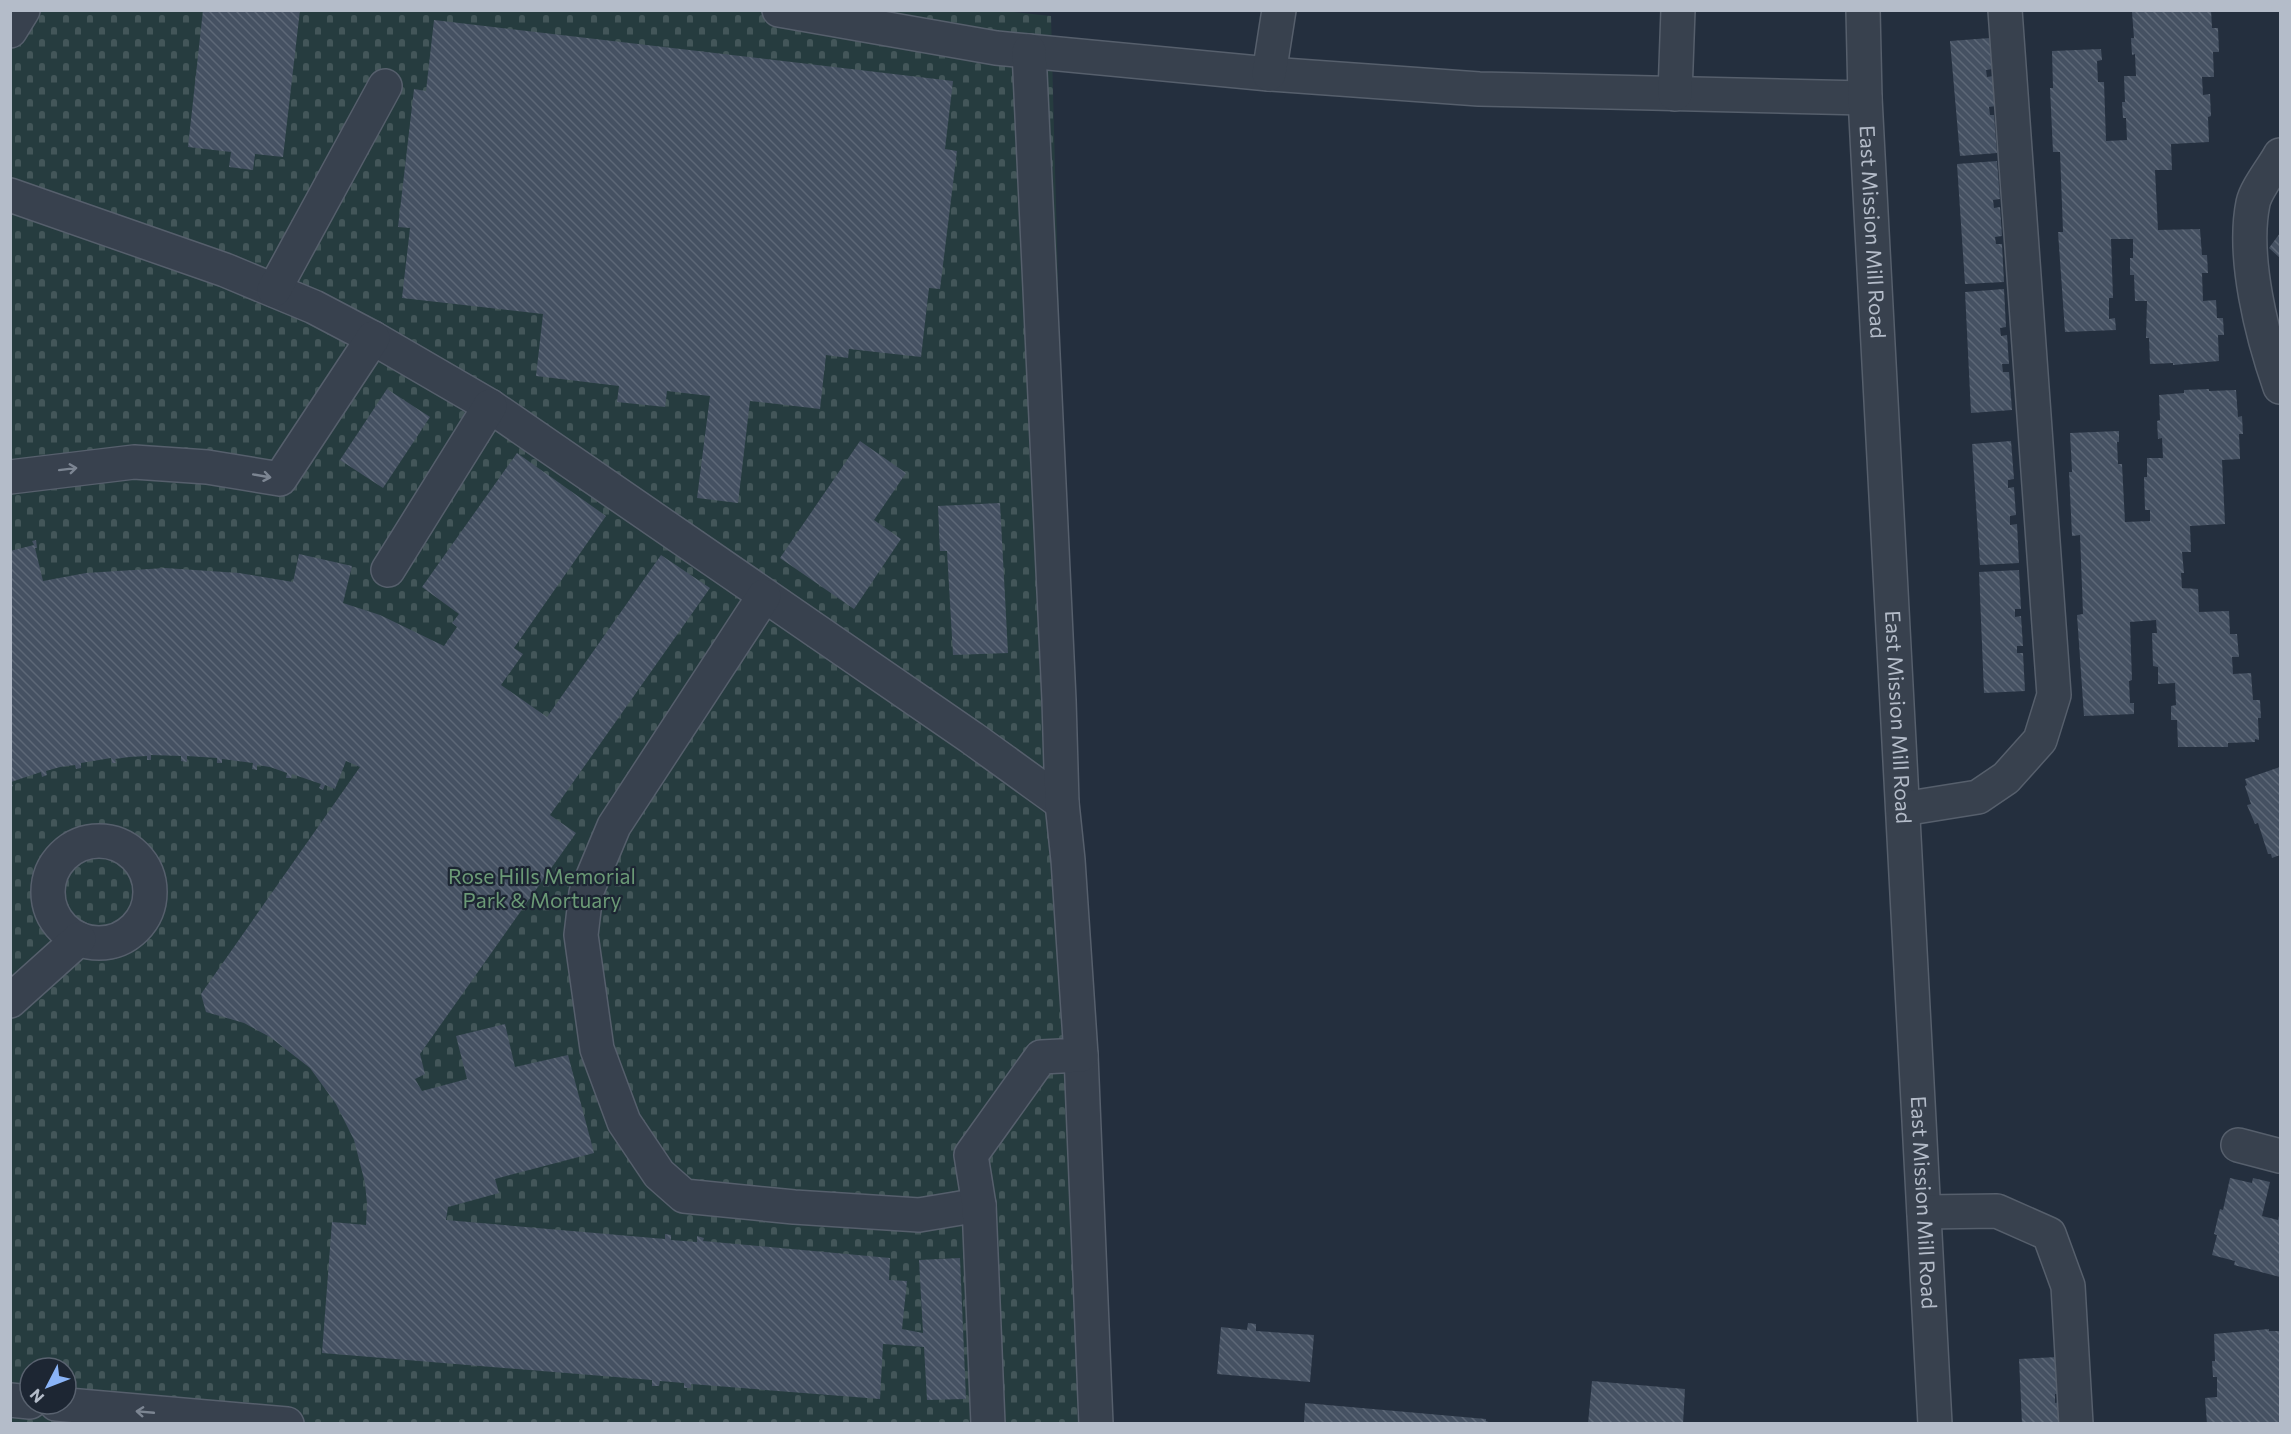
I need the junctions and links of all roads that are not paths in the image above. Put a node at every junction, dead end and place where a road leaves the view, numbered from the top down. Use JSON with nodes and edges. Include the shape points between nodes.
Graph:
{"nodes":[{"id":1,"x":23,"y":10,"type":"edge"},
{"id":2,"x":779,"y":10,"type":"edge"},
{"id":3,"x":1279,"y":10,"type":"edge"},
{"id":4,"x":1678,"y":10,"type":"edge"},
{"id":5,"x":1863,"y":10,"type":"edge"},
{"id":6,"x":2005,"y":10,"type":"edge"},
{"id":7,"x":10,"y":30,"type":"edge"},
{"id":8,"x":1029,"y":51,"type":"junction"},
{"id":9,"x":1269,"y":74,"type":"junction"},
{"id":10,"x":385,"y":86,"type":"dead end"},
{"id":11,"x":1675,"y":94,"type":"junction"},
{"id":12,"x":1865,"y":98,"type":"junction"},
{"id":13,"x":2280,"y":155,"type":"edge"},
{"id":14,"x":10,"y":195,"type":"edge"},
{"id":15,"x":274,"y":290,"type":"junction"},
{"id":16,"x":373,"y":338,"type":"junction"},
{"id":17,"x":2280,"y":387,"type":"edge"},
{"id":18,"x":490,"y":406,"type":"junction"},
{"id":19,"x":10,"y":477,"type":"edge"},
{"id":20,"x":388,"y":570,"type":"dead end"},
{"id":21,"x":764,"y":596,"type":"junction"},
{"id":22,"x":1062,"y":803,"type":"junction"},
{"id":23,"x":1903,"y":809,"type":"junction"},
{"id":24,"x":79,"y":939,"type":"dead end"},
{"id":25,"x":10,"y":1001,"type":"edge"},
{"id":26,"x":1081,"y":1056,"type":"junction"},
{"id":27,"x":2238,"y":1145,"type":"dead end"},
{"id":28,"x":2280,"y":1156,"type":"edge"},
{"id":29,"x":979,"y":1205,"type":"junction"},
{"id":30,"x":1924,"y":1212,"type":"junction"},
{"id":31,"x":78,"y":1406,"type":"edge"},
{"id":32,"x":287,"y":1424,"type":"edge"},
{"id":33,"x":988,"y":1424,"type":"edge"},
{"id":34,"x":1096,"y":1424,"type":"edge"},
{"id":35,"x":1935,"y":1424,"type":"edge"},
{"id":36,"x":2076,"y":1424,"type":"edge"}],
"edges":[{"from":1,"to":7,"type":"street"},
{"from":2,"to":8,"type":"street"},
{"from":3,"to":9,"type":"street"},
{"from":4,"to":11,"type":"street"},
{"from":5,"to":12,"type":"street","name":"East Mission Mill Road"},
{"from":6,"to":23,"type":"street","via":[[2054,695],[2040,740],[2006,778],[1978,797]]},
{"from":8,"to":9,"type":"street"},
{"from":8,"to":22,"type":"street"},
{"from":9,"to":11,"type":"street","via":[[1479,89]]},
{"from":10,"to":15,"type":"street"},
{"from":11,"to":12,"type":"street"},
{"from":12,"to":23,"type":"street","name":"East Mission Mill Road"},
{"from":13,"to":17,"type":"street","via":[[2254,201],[2250,260]]},
{"from":14,"to":15,"type":"street"},
{"from":15,"to":16,"type":"street"},
{"from":16,"to":18,"type":"street"},
{"from":19,"to":16,"type":"street","one_way":true,"via":[[134,462],[207,467],[280,479]]},
{"from":18,"to":20,"type":"street"},
{"from":18,"to":21,"type":"street"},
{"from":21,"to":22,"type":"street"},
{"from":21,"to":29,"type":"street","via":[[614,826],[586,892],[581,934],[597,1049],[624,1122],[659,1174],[684,1196],[919,1215]]},
{"from":22,"to":26,"type":"street"},
{"from":23,"to":30,"type":"street","name":"East Mission Mill Road"},
{"from":24,"to":25,"type":"street"},
{"from":26,"to":29,"type":"street","via":[[1041,1057],[971,1155]]},
{"from":26,"to":34,"type":"street"},
{"from":27,"to":28,"type":"street"},
{"from":29,"to":33,"type":"street"},
{"from":30,"to":35,"type":"street","name":"East Mission Mill Road"},
{"from":30,"to":36,"type":"street","via":[[1997,1211],[2049,1234],[2068,1286]]},
{"from":32,"to":31,"type":"street","one_way":true}]}
